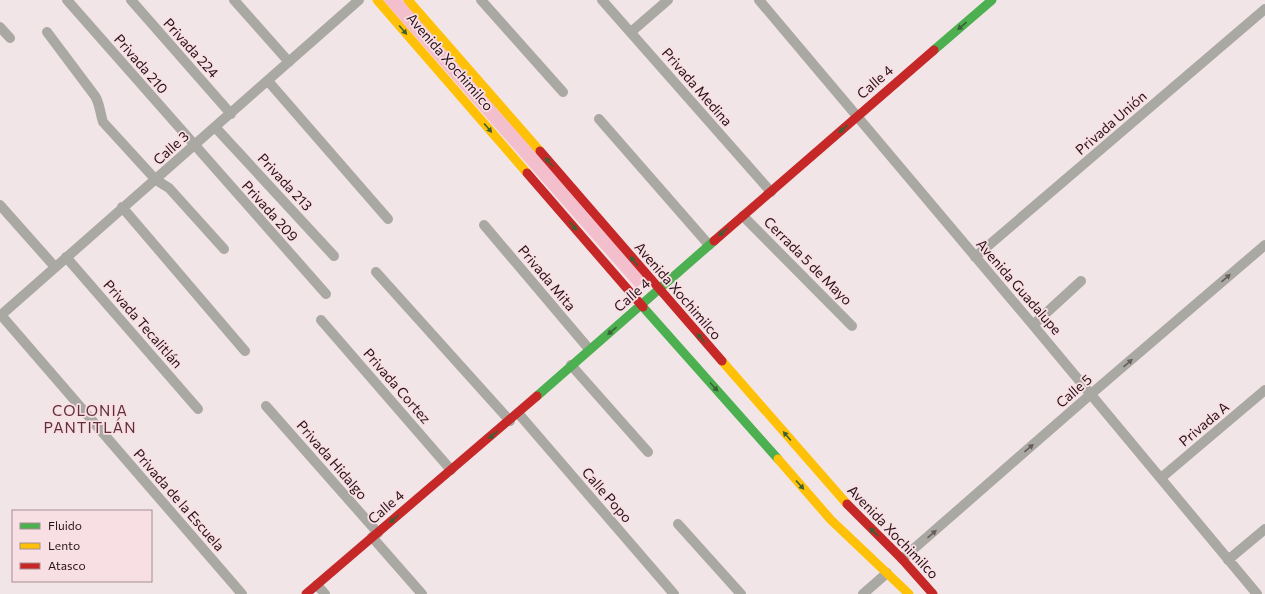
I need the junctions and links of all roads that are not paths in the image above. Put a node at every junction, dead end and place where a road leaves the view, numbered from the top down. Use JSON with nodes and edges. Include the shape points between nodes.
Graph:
{"nodes":[{"id":1,"x":68,"y":0,"type":"edge"},
{"id":2,"x":131,"y":0,"type":"edge"},
{"id":3,"x":234,"y":0,"type":"edge"},
{"id":4,"x":359,"y":0,"type":"edge"},
{"id":5,"x":377,"y":0,"type":"edge"},
{"id":6,"x":408,"y":0,"type":"edge"},
{"id":7,"x":481,"y":0,"type":"edge"},
{"id":8,"x":602,"y":0,"type":"edge"},
{"id":9,"x":668,"y":0,"type":"edge"},
{"id":10,"x":759,"y":0,"type":"edge"},
{"id":11,"x":992,"y":0,"type":"edge"},
{"id":12,"x":1265,"y":9,"type":"edge"},
{"id":13,"x":0,"y":27,"type":"edge"},
{"id":14,"x":47,"y":32,"type":"dead end"},
{"id":15,"x":631,"y":32,"type":"junction"},
{"id":16,"x":10,"y":38,"type":"dead end"},
{"id":17,"x":289,"y":62,"type":"junction"},
{"id":18,"x":268,"y":81,"type":"junction"},
{"id":19,"x":563,"y":92,"type":"dead end"},
{"id":20,"x":231,"y":114,"type":"junction"},
{"id":21,"x":857,"y":117,"type":"junction"},
{"id":22,"x":599,"y":119,"type":"dead end"},
{"id":23,"x":215,"y":127,"type":"junction"},
{"id":24,"x":194,"y":146,"type":"junction"},
{"id":25,"x":156,"y":180,"type":"junction"},
{"id":26,"x":771,"y":192,"type":"junction"},
{"id":27,"x":0,"y":205,"type":"edge"},
{"id":28,"x":122,"y":207,"type":"junction"},
{"id":29,"x":743,"y":216,"type":"junction"},
{"id":30,"x":388,"y":219,"type":"dead end"},
{"id":31,"x":484,"y":225,"type":"dead end"},
{"id":32,"x":709,"y":245,"type":"junction"},
{"id":33,"x":1265,"y":245,"type":"edge"},
{"id":34,"x":224,"y":249,"type":"dead end"},
{"id":35,"x":334,"y":256,"type":"dead end"},
{"id":36,"x":66,"y":257,"type":"junction"},
{"id":37,"x":975,"y":257,"type":"junction"},
{"id":38,"x":55,"y":268,"type":"junction"},
{"id":39,"x":376,"y":272,"type":"dead end"},
{"id":40,"x":1082,"y":281,"type":"dead end"},
{"id":41,"x":659,"y":290,"type":"junction"},
{"id":42,"x":326,"y":294,"type":"dead end"},
{"id":43,"x":642,"y":306,"type":"junction"},
{"id":44,"x":1,"y":316,"type":"edge"},
{"id":45,"x":321,"y":320,"type":"dead end"},
{"id":46,"x":1033,"y":325,"type":"junction"},
{"id":47,"x":852,"y":326,"type":"dead end"},
{"id":48,"x":589,"y":350,"type":"junction"},
{"id":49,"x":245,"y":351,"type":"dead end"},
{"id":50,"x":571,"y":365,"type":"junction"},
{"id":51,"x":1265,"y":390,"type":"edge"},
{"id":52,"x":1091,"y":394,"type":"junction"},
{"id":53,"x":266,"y":406,"type":"dead end"},
{"id":54,"x":198,"y":409,"type":"dead end"},
{"id":55,"x":518,"y":413,"type":"junction"},
{"id":56,"x":510,"y":421,"type":"junction"},
{"id":57,"x":648,"y":452,"type":"dead end"},
{"id":58,"x":451,"y":470,"type":"junction"},
{"id":59,"x":1161,"y":478,"type":"junction"},
{"id":60,"x":678,"y":524,"type":"dead end"},
{"id":61,"x":1265,"y":529,"type":"edge"},
{"id":62,"x":375,"y":535,"type":"junction"},
{"id":63,"x":902,"y":559,"type":"junction"},
{"id":64,"x":1228,"y":560,"type":"junction"},
{"id":65,"x":887,"y":573,"type":"junction"},
{"id":66,"x":317,"y":585,"type":"junction"},
{"id":67,"x":242,"y":594,"type":"edge"},
{"id":68,"x":306,"y":594,"type":"edge"},
{"id":69,"x":325,"y":594,"type":"edge"},
{"id":70,"x":422,"y":594,"type":"edge"},
{"id":71,"x":674,"y":594,"type":"edge"},
{"id":72,"x":741,"y":594,"type":"edge"},
{"id":73,"x":863,"y":594,"type":"edge"},
{"id":74,"x":893,"y":594,"type":"edge"},
{"id":75,"x":909,"y":594,"type":"edge"},
{"id":76,"x":933,"y":594,"type":"edge"},
{"id":77,"x":1257,"y":594,"type":"edge"}],
"edges":[{"from":1,"to":24,"type":"street","name":"Privada 210"},
{"from":2,"to":20,"type":"street","name":"Privada 224"},
{"from":3,"to":17,"type":"street"},
{"from":4,"to":17,"type":"street","name":"Calle 3"},
{"from":5,"to":43,"type":"main road","name":"Avenida Xochimilco","one_way":true},
{"from":41,"to":6,"type":"main road","name":"Avenida Xochimilco","one_way":true},
{"from":7,"to":19,"type":"street"},
{"from":8,"to":15,"type":"street","name":"Privada Medina"},
{"from":9,"to":15,"type":"street"},
{"from":10,"to":21,"type":"street","name":"Avenida Guadalupe"},
{"from":11,"to":21,"type":"main road","name":"Calle 4","one_way":true},
{"from":12,"to":37,"type":"street","name":"Privada Unión"},
{"from":13,"to":16,"type":"street"},
{"from":14,"to":25,"type":"street","via":[[100,103],[100,114],[104,122]]},
{"from":15,"to":26,"type":"street","name":"Privada Medina"},
{"from":17,"to":18,"type":"street","name":"Calle 3"},
{"from":18,"to":20,"type":"street","name":"Calle 3"},
{"from":18,"to":30,"type":"street"},
{"from":20,"to":23,"type":"street","name":"Calle 3"},
{"from":21,"to":26,"type":"main road","name":"Calle 4","one_way":true},
{"from":21,"to":37,"type":"street","name":"Avenida Guadalupe"},
{"from":22,"to":32,"type":"street"},
{"from":23,"to":24,"type":"street","name":"Calle 3"},
{"from":23,"to":35,"type":"street","name":"Privada 213"},
{"from":24,"to":25,"type":"street","name":"Calle 3"},
{"from":24,"to":42,"type":"street","name":"Privada 209"},
{"from":25,"to":28,"type":"street","name":"Calle 3"},
{"from":25,"to":34,"type":"street","via":[[169,188]]},
{"from":26,"to":29,"type":"main road","name":"Calle 4"},
{"from":27,"to":38,"type":"street"},
{"from":28,"to":36,"type":"street","name":"Calle 3"},
{"from":28,"to":49,"type":"street"},
{"from":29,"to":32,"type":"main road","name":"Calle 4","one_way":true},
{"from":29,"to":47,"type":"street","name":"Cerrada 5 de Mayo"},
{"from":31,"to":48,"type":"street","name":"Privada Mita"},
{"from":32,"to":41,"type":"main road","name":"Calle 4"},
{"from":52,"to":33,"type":"street","name":"Calle 5","one_way":true},
{"from":36,"to":38,"type":"street","name":"Calle 3"},
{"from":36,"to":54,"type":"street","name":"Privada Tecalitlán"},
{"from":37,"to":46,"type":"street","name":"Avenida Guadalupe"},
{"from":38,"to":44,"type":"street","name":"Calle 3"},
{"from":39,"to":56,"type":"street"},
{"from":40,"to":46,"type":"street"},
{"from":41,"to":43,"type":"main road","name":"Calle 4"},
{"from":63,"to":41,"type":"main road","name":"Avenida Xochimilco","one_way":true,"via":[[848,506]]},
{"from":43,"to":48,"type":"main road","name":"Calle 4","one_way":true},
{"from":43,"to":65,"type":"main road","name":"Avenida Xochimilco","one_way":true,"via":[[832,520]]},
{"from":44,"to":67,"type":"street","name":"Privada de la Escuela"},
{"from":45,"to":58,"type":"street","name":"Privada Cortez"},
{"from":46,"to":52,"type":"street","name":"Avenida Guadalupe"},
{"from":48,"to":50,"type":"main road","name":"Calle 4"},
{"from":50,"to":55,"type":"main road","name":"Calle 4"},
{"from":50,"to":57,"type":"street"},
{"from":51,"to":59,"type":"street","name":"Privada A"},
{"from":52,"to":59,"type":"street","name":"Avenida Guadalupe"},
{"from":63,"to":52,"type":"street","name":"Calle 5","one_way":true},
{"from":53,"to":62,"type":"street","name":"Privada Hidalgo"},
{"from":55,"to":56,"type":"main road","name":"Calle 4"},
{"from":55,"to":71,"type":"street","name":"Calle Popo"},
{"from":56,"to":58,"type":"main road","name":"Calle 4","one_way":true},
{"from":58,"to":62,"type":"main road","name":"Calle 4","one_way":true},
{"from":59,"to":64,"type":"street","name":"Avenida Guadalupe"},
{"from":60,"to":72,"type":"street"},
{"from":61,"to":64,"type":"street"},
{"from":62,"to":66,"type":"main road","name":"Calle 4"},
{"from":62,"to":70,"type":"street","name":"Privada Hidalgo"},
{"from":63,"to":76,"type":"main road","name":"Avenida Xochimilco"},
{"from":64,"to":77,"type":"street","name":"Avenida Guadalupe"},
{"from":65,"to":73,"type":"street"},
{"from":65,"to":74,"type":"main road"},
{"from":65,"to":75,"type":"main road","name":"Avenida Xochimilco"},
{"from":66,"to":68,"type":"main road","name":"Calle 4"},
{"from":66,"to":69,"type":"street"}]}
